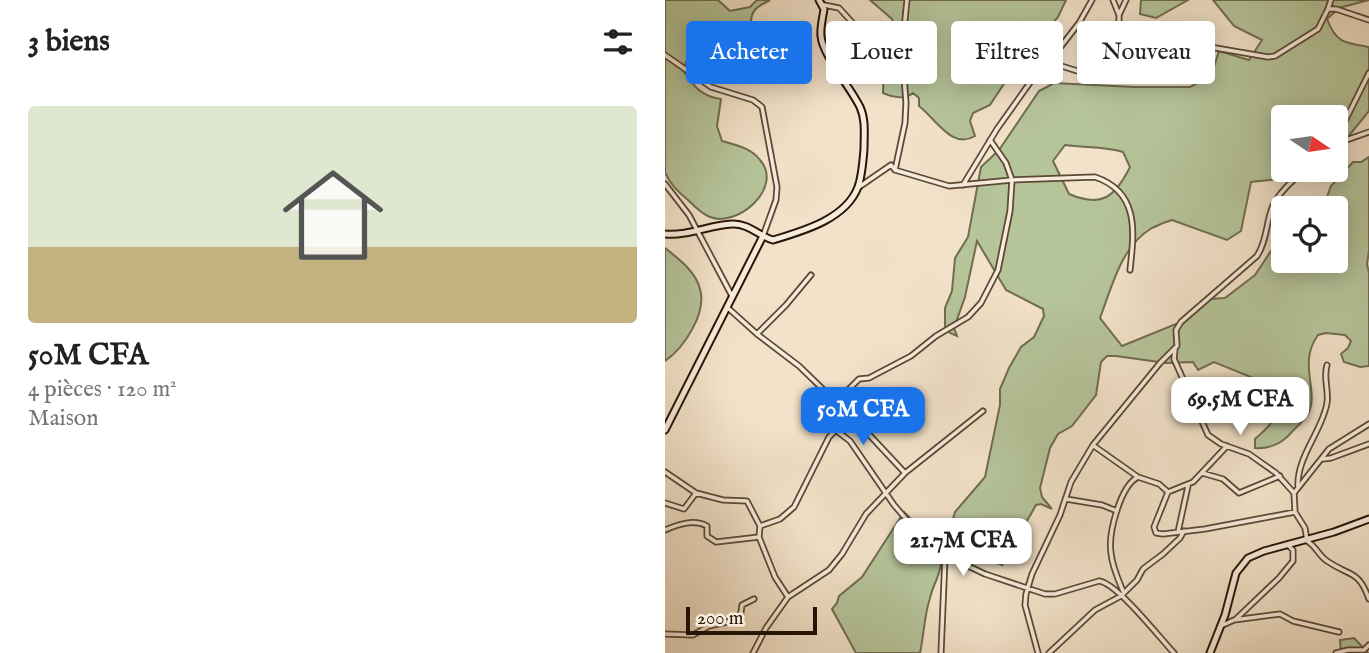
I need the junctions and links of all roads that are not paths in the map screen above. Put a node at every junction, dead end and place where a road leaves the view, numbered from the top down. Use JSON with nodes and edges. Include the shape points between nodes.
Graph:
{"nodes":[{"id":1,"x":907,"y":0,"type":"edge"},
{"id":2,"x":1092,"y":0,"type":"edge"},
{"id":3,"x":1113,"y":0,"type":"edge"},
{"id":4,"x":1126,"y":0,"type":"edge"},
{"id":5,"x":1331,"y":0,"type":"edge"},
{"id":6,"x":821,"y":3,"type":"edge"},
{"id":7,"x":1328,"y":9,"type":"junction"},
{"id":8,"x":1119,"y":15,"type":"junction"},
{"id":9,"x":1369,"y":20,"type":"edge"},
{"id":10,"x":851,"y":21,"type":"edge"},
{"id":11,"x":906,"y":21,"type":"edge"},
{"id":12,"x":1119,"y":21,"type":"edge"},
{"id":13,"x":1063,"y":44,"type":"edge"},
{"id":14,"x":1215,"y":48,"type":"edge"},
{"id":15,"x":665,"y":55,"type":"edge"},
{"id":16,"x":1369,"y":73,"type":"edge"},
{"id":17,"x":904,"y":84,"type":"edge"},
{"id":18,"x":1030,"y":84,"type":"edge"},
{"id":19,"x":1348,"y":116,"type":"edge"},
{"id":20,"x":1369,"y":132,"type":"edge"},
{"id":21,"x":1348,"y":138,"type":"edge"},
{"id":22,"x":991,"y":141,"type":"junction"},
{"id":23,"x":895,"y":170,"type":"junction"},
{"id":24,"x":1012,"y":180,"type":"junction"},
{"id":25,"x":1293,"y":182,"type":"edge"},
{"id":26,"x":665,"y":184,"type":"edge"},
{"id":27,"x":963,"y":185,"type":"junction"},
{"id":28,"x":858,"y":188,"type":"junction"},
{"id":29,"x":697,"y":232,"type":"junction"},
{"id":30,"x":665,"y":234,"type":"edge"},
{"id":31,"x":763,"y":236,"type":"junction"},
{"id":32,"x":1130,"y":270,"type":"dead end"},
{"id":33,"x":811,"y":275,"type":"dead end"},
{"id":34,"x":733,"y":298,"type":"junction"},
{"id":35,"x":728,"y":308,"type":"junction"},
{"id":36,"x":757,"y":334,"type":"junction"},
{"id":37,"x":1177,"y":346,"type":"junction"},
{"id":38,"x":1327,"y":365,"type":"dead end"},
{"id":39,"x":839,"y":406,"type":"junction"},
{"id":40,"x":983,"y":411,"type":"dead end"},
{"id":41,"x":1369,"y":424,"type":"edge"},
{"id":42,"x":665,"y":430,"type":"edge"},
{"id":43,"x":836,"y":430,"type":"junction"},
{"id":44,"x":1369,"y":444,"type":"edge"},
{"id":45,"x":1093,"y":445,"type":"junction"},
{"id":46,"x":1227,"y":446,"type":"junction"},
{"id":47,"x":1323,"y":459,"type":"junction"},
{"id":48,"x":665,"y":472,"type":"edge"},
{"id":49,"x":905,"y":473,"type":"junction"},
{"id":50,"x":1202,"y":473,"type":"junction"},
{"id":51,"x":1280,"y":476,"type":"junction"},
{"id":52,"x":1138,"y":477,"type":"junction"},
{"id":53,"x":1188,"y":486,"type":"junction"},
{"id":54,"x":1298,"y":488,"type":"junction"},
{"id":55,"x":1168,"y":492,"type":"junction"},
{"id":56,"x":696,"y":493,"type":"junction"},
{"id":57,"x":886,"y":493,"type":"junction"},
{"id":58,"x":1294,"y":493,"type":"junction"},
{"id":59,"x":1066,"y":499,"type":"junction"},
{"id":60,"x":665,"y":503,"type":"edge"},
{"id":61,"x":1117,"y":511,"type":"junction"},
{"id":62,"x":1295,"y":512,"type":"junction"},
{"id":63,"x":1369,"y":519,"type":"edge"},
{"id":64,"x":759,"y":526,"type":"junction"},
{"id":65,"x":665,"y":530,"type":"edge"},
{"id":66,"x":1184,"y":531,"type":"junction"},
{"id":67,"x":1178,"y":532,"type":"junction"},
{"id":68,"x":759,"y":537,"type":"junction"},
{"id":69,"x":1307,"y":541,"type":"junction"},
{"id":70,"x":1288,"y":545,"type":"junction"},
{"id":71,"x":945,"y":556,"type":"junction"},
{"id":72,"x":1028,"y":590,"type":"junction"},
{"id":73,"x":1122,"y":593,"type":"junction"},
{"id":74,"x":788,"y":597,"type":"junction"},
{"id":75,"x":1369,"y":598,"type":"edge"},
{"id":76,"x":754,"y":599,"type":"dead end"},
{"id":77,"x":1234,"y":621,"type":"junction"},
{"id":78,"x":1221,"y":625,"type":"junction"},
{"id":79,"x":1339,"y":632,"type":"dead end"},
{"id":80,"x":665,"y":634,"type":"edge"},
{"id":81,"x":1369,"y":645,"type":"edge"},
{"id":82,"x":753,"y":653,"type":"edge"},
{"id":83,"x":940,"y":653,"type":"edge"},
{"id":84,"x":1038,"y":653,"type":"edge"},
{"id":85,"x":1049,"y":653,"type":"edge"},
{"id":86,"x":1174,"y":653,"type":"edge"},
{"id":87,"x":1210,"y":653,"type":"edge"},
{"id":88,"x":1336,"y":653,"type":"edge"}],
"edges":[{"from":1,"to":11,"type":"street"},
{"from":2,"to":13,"type":"street"},
{"from":3,"to":8,"type":"street"},
{"from":4,"to":8,"type":"street"},
{"from":5,"to":7,"type":"street"},
{"from":6,"to":10,"type":"street","via":[[839,8]]},
{"from":6,"to":28,"type":"street","via":[[823,44],[864,120]]},
{"from":7,"to":9,"type":"street"},
{"from":7,"to":14,"type":"street","via":[[1318,29],[1275,56]]},
{"from":8,"to":12,"type":"street"},
{"from":15,"to":31,"type":"street","via":[[699,80],[762,107],[777,187]]},
{"from":16,"to":19,"type":"street"},
{"from":17,"to":23,"type":"street","via":[[905,122]]},
{"from":18,"to":22,"type":"street"},
{"from":20,"to":21,"type":"street"},
{"from":22,"to":24,"type":"street"},
{"from":22,"to":27,"type":"street"},
{"from":23,"to":27,"type":"street","via":[[939,184]]},
{"from":23,"to":28,"type":"street","via":[[891,165]]},
{"from":24,"to":27,"type":"street"},
{"from":24,"to":32,"type":"street","via":[[1087,177],[1107,181],[1132,213]]},
{"from":24,"to":39,"type":"street","via":[[1002,255],[981,303],[911,356],[859,379]]},
{"from":25,"to":37,"type":"street","via":[[1273,205],[1257,256],[1181,322],[1176,330]]},
{"from":26,"to":29,"type":"street"},
{"from":28,"to":31,"type":"street","via":[[842,209],[822,222],[773,240]]},
{"from":29,"to":30,"type":"street"},
{"from":29,"to":31,"type":"street","via":[[732,224]]},
{"from":29,"to":34,"type":"street"},
{"from":31,"to":34,"type":"street"},
{"from":33,"to":36,"type":"street"},
{"from":34,"to":35,"type":"street"},
{"from":35,"to":36,"type":"street"},
{"from":35,"to":42,"type":"street"},
{"from":36,"to":39,"type":"street","via":[[799,366]]},
{"from":37,"to":45,"type":"street"},
{"from":37,"to":46,"type":"street","via":[[1174,359],[1208,435]]},
{"from":38,"to":54,"type":"street","via":[[1327,404],[1308,447]]},
{"from":39,"to":43,"type":"street","via":[[832,423]]},
{"from":39,"to":49,"type":"street"},
{"from":40,"to":49,"type":"street"},
{"from":41,"to":47,"type":"street","via":[[1329,449]]},
{"from":43,"to":57,"type":"street","via":[[854,446]]},
{"from":43,"to":64,"type":"street","via":[[794,507],[780,519]]},
{"from":44,"to":47,"type":"street"},
{"from":45,"to":52,"type":"street"},
{"from":45,"to":59,"type":"street"},
{"from":46,"to":50,"type":"street"},
{"from":46,"to":51,"type":"street","via":[[1249,454]]},
{"from":47,"to":54,"type":"street"},
{"from":48,"to":56,"type":"street"},
{"from":49,"to":57,"type":"street"},
{"from":50,"to":51,"type":"street","via":[[1223,480],[1239,493]]},
{"from":50,"to":53,"type":"street"},
{"from":51,"to":58,"type":"street"},
{"from":52,"to":55,"type":"street"},
{"from":52,"to":61,"type":"street","via":[[1131,481]]},
{"from":53,"to":55,"type":"street"},
{"from":53,"to":67,"type":"street"},
{"from":54,"to":58,"type":"street"},
{"from":55,"to":67,"type":"street","via":[[1154,531],[1159,535]]},
{"from":56,"to":60,"type":"street","via":[[684,509]]},
{"from":56,"to":64,"type":"street","via":[[747,501]]},
{"from":57,"to":71,"type":"street","via":[[927,544]]},
{"from":57,"to":74,"type":"street","via":[[866,514],[829,570]]},
{"from":58,"to":62,"type":"street"},
{"from":59,"to":61,"type":"street"},
{"from":59,"to":72,"type":"street"},
{"from":61,"to":73,"type":"street","via":[[1110,549]]},
{"from":62,"to":66,"type":"street"},
{"from":62,"to":69,"type":"street"},
{"from":63,"to":69,"type":"street"},
{"from":64,"to":68,"type":"street"},
{"from":65,"to":68,"type":"street","via":[[704,523],[707,536],[716,542]]},
{"from":66,"to":67,"type":"street"},
{"from":66,"to":73,"type":"street"},
{"from":68,"to":74,"type":"street"},
{"from":69,"to":70,"type":"street"},
{"from":69,"to":75,"type":"street","via":[[1324,559],[1360,579]]},
{"from":70,"to":77,"type":"street","via":[[1293,561]]},
{"from":70,"to":78,"type":"street","via":[[1252,556],[1242,564]]},
{"from":71,"to":72,"type":"street"},
{"from":71,"to":83,"type":"street"},
{"from":72,"to":73,"type":"street","via":[[1055,594],[1099,580]]},
{"from":72,"to":84,"type":"street","via":[[1025,605]]},
{"from":73,"to":85,"type":"street","via":[[1095,610]]},
{"from":73,"to":86,"type":"street"},
{"from":74,"to":82,"type":"street"},
{"from":76,"to":80,"type":"street","via":[[742,605],[740,619],[693,635]]},
{"from":77,"to":78,"type":"street"},
{"from":77,"to":79,"type":"street","via":[[1280,614]]},
{"from":78,"to":87,"type":"street"},
{"from":81,"to":88,"type":"street","via":[[1364,650]]}]}
